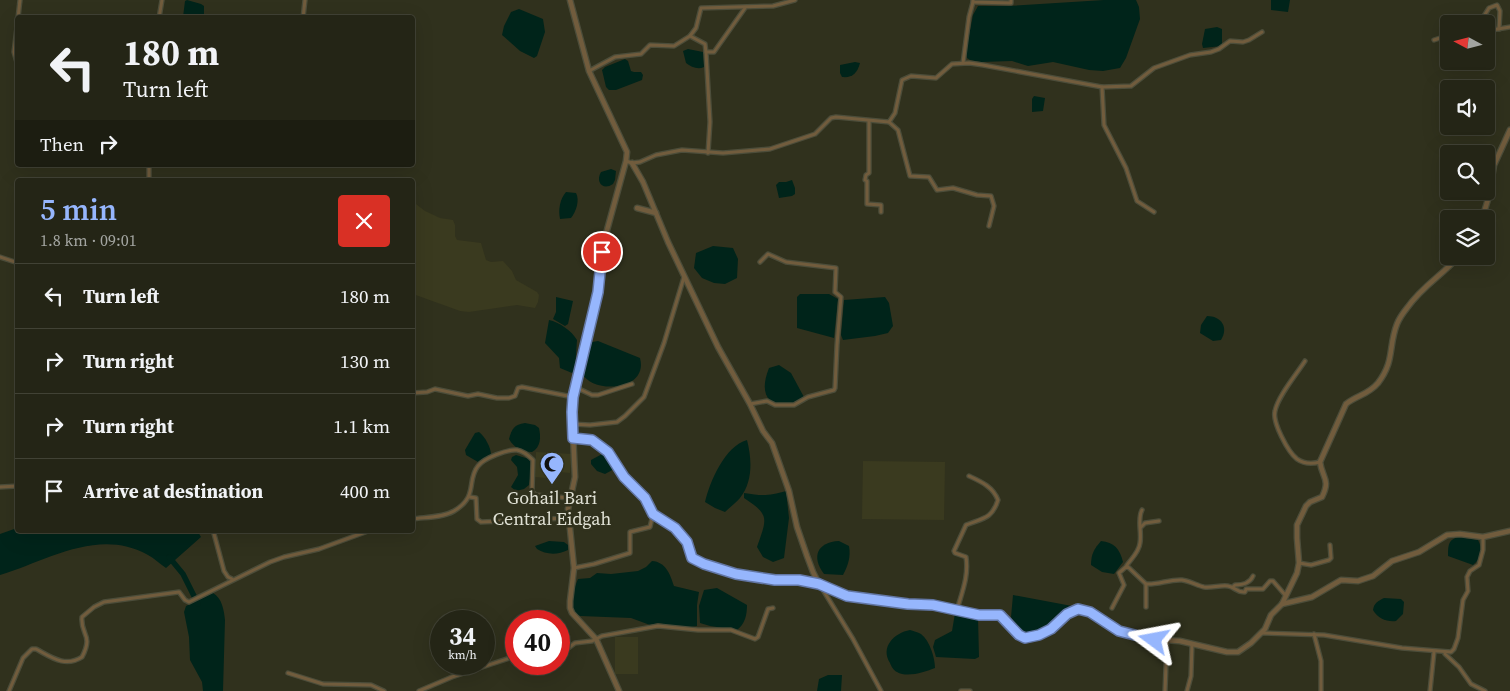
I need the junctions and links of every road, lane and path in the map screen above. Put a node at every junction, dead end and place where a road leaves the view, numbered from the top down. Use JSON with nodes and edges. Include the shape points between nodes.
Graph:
{"nodes":[{"id":1,"x":20,"y":0,"type":"edge"},
{"id":2,"x":162,"y":0,"type":"edge"},
{"id":3,"x":305,"y":0,"type":"edge"},
{"id":4,"x":570,"y":0,"type":"edge"},
{"id":5,"x":795,"y":0,"type":"edge"},
{"id":6,"x":1011,"y":0,"type":"edge"},
{"id":7,"x":973,"y":1,"type":"edge"},
{"id":8,"x":745,"y":7,"type":"junction"},
{"id":9,"x":18,"y":15,"type":"edge"},
{"id":10,"x":160,"y":15,"type":"edge"},
{"id":11,"x":303,"y":15,"type":"edge"},
{"id":12,"x":1485,"y":15,"type":"edge"},
{"id":13,"x":1510,"y":27,"type":"edge"},
{"id":14,"x":1499,"y":29,"type":"junction"},
{"id":15,"x":1495,"y":30,"type":"edge"},
{"id":16,"x":1262,"y":32,"type":"dead end"},
{"id":17,"x":690,"y":36,"type":"junction"},
{"id":18,"x":1440,"y":38,"type":"edge"},
{"id":19,"x":1434,"y":40,"type":"dead end"},
{"id":20,"x":706,"y":52,"type":"junction"},
{"id":21,"x":963,"y":63,"type":"junction"},
{"id":22,"x":589,"y":71,"type":"junction"},
{"id":23,"x":1102,"y":87,"type":"junction"},
{"id":24,"x":869,"y":121,"type":"junction"},
{"id":25,"x":889,"y":122,"type":"junction"},
{"id":26,"x":1510,"y":130,"type":"edge"},
{"id":27,"x":708,"y":152,"type":"junction"},
{"id":28,"x":626,"y":161,"type":"junction"},
{"id":29,"x":632,"y":163,"type":"junction"},
{"id":30,"x":637,"y":208,"type":"dead end"},
{"id":31,"x":1485,"y":210,"type":"edge"},
{"id":32,"x":881,"y":212,"type":"dead end"},
{"id":33,"x":1154,"y":212,"type":"dead end"},
{"id":34,"x":656,"y":213,"type":"junction"},
{"id":35,"x":989,"y":226,"type":"dead end"},
{"id":36,"x":0,"y":257,"type":"edge"},
{"id":37,"x":760,"y":262,"type":"dead end"},
{"id":38,"x":15,"y":263,"type":"edge"},
{"id":39,"x":1449,"y":265,"type":"edge"},
{"id":40,"x":684,"y":277,"type":"junction"},
{"id":41,"x":1305,"y":361,"type":"dead end"},
{"id":42,"x":632,"y":384,"type":"dead end"},
{"id":43,"x":575,"y":387,"type":"junction"},
{"id":44,"x":415,"y":393,"type":"edge"},
{"id":45,"x":573,"y":397,"type":"junction"},
{"id":46,"x":750,"y":404,"type":"junction"},
{"id":47,"x":572,"y":424,"type":"junction"},
{"id":48,"x":573,"y":438,"type":"junction"},
{"id":49,"x":1320,"y":462,"type":"junction"},
{"id":50,"x":969,"y":476,"type":"dead end"},
{"id":51,"x":15,"y":486,"type":"edge"},
{"id":52,"x":0,"y":487,"type":"edge"},
{"id":53,"x":470,"y":497,"type":"junction"},
{"id":54,"x":569,"y":498,"type":"junction"},
{"id":55,"x":1142,"y":510,"type":"dead end"},
{"id":56,"x":653,"y":514,"type":"junction"},
{"id":57,"x":568,"y":518,"type":"junction"},
{"id":58,"x":415,"y":519,"type":"edge"},
{"id":59,"x":1159,"y":521,"type":"dead end"},
{"id":60,"x":1141,"y":527,"type":"junction"},
{"id":61,"x":1510,"y":531,"type":"edge"},
{"id":62,"x":214,"y":533,"type":"edge"},
{"id":63,"x":363,"y":533,"type":"edge"},
{"id":64,"x":1483,"y":537,"type":"junction"},
{"id":65,"x":1330,"y":545,"type":"dead end"},
{"id":66,"x":1300,"y":562,"type":"junction"},
{"id":67,"x":1127,"y":566,"type":"junction"},
{"id":68,"x":574,"y":568,"type":"junction"},
{"id":69,"x":1252,"y":576,"type":"dead end"},
{"id":70,"x":233,"y":579,"type":"junction"},
{"id":71,"x":820,"y":584,"type":"junction"},
{"id":72,"x":1146,"y":584,"type":"junction"},
{"id":73,"x":1233,"y":587,"type":"junction"},
{"id":74,"x":1286,"y":596,"type":"junction"},
{"id":75,"x":1282,"y":604,"type":"junction"},
{"id":76,"x":1146,"y":607,"type":"dead end"},
{"id":77,"x":773,"y":608,"type":"dead end"},
{"id":78,"x":1112,"y":608,"type":"dead end"},
{"id":79,"x":957,"y":610,"type":"junction"},
{"id":80,"x":1261,"y":633,"type":"junction"},
{"id":81,"x":1314,"y":634,"type":"junction"},
{"id":82,"x":596,"y":639,"type":"junction"},
{"id":83,"x":1167,"y":640,"type":"junction"},
{"id":84,"x":1192,"y":644,"type":"junction"},
{"id":85,"x":570,"y":647,"type":"edge"},
{"id":86,"x":1434,"y":652,"type":"junction"},
{"id":87,"x":1443,"y":652,"type":"junction"},
{"id":88,"x":505,"y":660,"type":"edge"},
{"id":89,"x":288,"y":673,"type":"dead end"},
{"id":90,"x":9,"y":691,"type":"edge"},
{"id":91,"x":384,"y":691,"type":"edge"},
{"id":92,"x":419,"y":691,"type":"edge"},
{"id":93,"x":619,"y":691,"type":"edge"},
{"id":94,"x":881,"y":691,"type":"edge"},
{"id":95,"x":961,"y":691,"type":"edge"},
{"id":96,"x":970,"y":691,"type":"edge"},
{"id":97,"x":1164,"y":691,"type":"edge"},
{"id":98,"x":1187,"y":691,"type":"edge"},
{"id":99,"x":1321,"y":691,"type":"edge"},
{"id":100,"x":1430,"y":691,"type":"edge"},
{"id":101,"x":1485,"y":691,"type":"edge"}],
"edges":[{"from":1,"to":9,"type":"street"},
{"from":2,"to":10,"type":"street"},
{"from":3,"to":11,"type":"street"},
{"from":4,"to":22,"type":"street"},
{"from":5,"to":8,"type":"street","via":[[773,6]]},
{"from":6,"to":7,"type":"street","via":[[1011,3]]},
{"from":7,"to":21,"type":"street"},
{"from":8,"to":17,"type":"street","via":[[701,8],[696,28]]},
{"from":8,"to":20,"type":"street","via":[[714,52]]},
{"from":12,"to":14,"type":"street","via":[[1489,8],[1497,5]]},
{"from":13,"to":14,"type":"street"},
{"from":14,"to":15,"type":"street"},
{"from":16,"to":23,"type":"street","via":[[1243,42],[1230,42],[1212,52],[1154,68],[1131,86]]},
{"from":17,"to":20,"type":"street","via":[[704,44]]},
{"from":17,"to":22,"type":"street","via":[[674,46],[650,45],[641,54],[615,57]]},
{"from":18,"to":19,"type":"street"},
{"from":20,"to":27,"type":"street","via":[[710,122]]},
{"from":21,"to":23,"type":"street"},
{"from":21,"to":25,"type":"street","via":[[952,64],[936,78],[911,76],[902,80],[899,103]]},
{"from":22,"to":28,"type":"street","via":[[622,141]]},
{"from":23,"to":33,"type":"street","via":[[1104,125],[1126,168],[1137,201]]},
{"from":24,"to":25,"type":"street"},
{"from":24,"to":27,"type":"street","via":[[832,118],[815,134],[770,149]]},
{"from":24,"to":32,"type":"street","via":[[869,168],[865,180],[867,204],[882,205]]},
{"from":25,"to":35,"type":"street","via":[[898,130],[910,176],[930,178],[937,190],[953,188],[991,196],[994,206]]},
{"from":26,"to":31,"type":"street","via":[[1494,165]]},
{"from":27,"to":29,"type":"street","via":[[682,150]]},
{"from":28,"to":29,"type":"street"},
{"from":28,"to":43,"type":"street","via":[[604,241],[598,292]]},
{"from":29,"to":34,"type":"street"},
{"from":30,"to":34,"type":"street"},
{"from":34,"to":40,"type":"street"},
{"from":36,"to":38,"type":"street"},
{"from":37,"to":46,"type":"street","via":[[768,254],[786,262],[836,268],[835,292],[841,297],[835,388],[794,405],[775,405],[767,401]]},
{"from":39,"to":49,"type":"street","via":[[1407,308],[1397,324],[1390,361],[1384,374],[1368,392],[1346,404]]},
{"from":40,"to":46,"type":"street"},
{"from":40,"to":47,"type":"street","via":[[644,397],[617,422]]},
{"from":41,"to":49,"type":"street","via":[[1279,401],[1274,417],[1288,448],[1297,459],[1306,463]]},
{"from":42,"to":43,"type":"street","via":[[598,395]]},
{"from":43,"to":45,"type":"street"},
{"from":44,"to":45,"type":"street","via":[[435,390],[505,399],[515,396],[518,388],[522,387]]},
{"from":45,"to":47,"type":"street"},
{"from":46,"to":71,"type":"street","via":[[776,452],[802,542]]},
{"from":47,"to":48,"type":"street"},
{"from":48,"to":54,"type":"street","via":[[575,477]]},
{"from":48,"to":56,"type":"street","via":[[592,440],[608,452],[624,477],[645,498]]},
{"from":49,"to":66,"type":"street","via":[[1327,486],[1322,497],[1306,506],[1297,525]]},
{"from":50,"to":79,"type":"street","via":[[995,491],[998,500],[995,511],[966,526],[954,550],[966,557],[967,567]]},
{"from":51,"to":52,"type":"street"},
{"from":53,"to":54,"type":"street","via":[[478,466],[493,456],[516,450],[533,460],[532,492]]},
{"from":53,"to":57,"type":"street","via":[[476,498],[477,519],[481,522]]},
{"from":53,"to":58,"type":"street","via":[[454,511]]},
{"from":54,"to":57,"type":"street"},
{"from":55,"to":60,"type":"street"},
{"from":56,"to":68,"type":"street","via":[[650,527],[630,532],[630,553]]},
{"from":56,"to":71,"type":"street","via":[[675,528],[687,542],[692,558],[704,564],[736,574]]},
{"from":57,"to":68,"type":"street"},
{"from":59,"to":60,"type":"street","via":[[1145,523]]},
{"from":60,"to":67,"type":"street","via":[[1140,544]]},
{"from":61,"to":64,"type":"street"},
{"from":62,"to":70,"type":"street","via":[[224,571]]},
{"from":63,"to":70,"type":"street","via":[[320,549],[284,557]]},
{"from":64,"to":75,"type":"street","via":[[1447,535],[1419,552],[1392,561],[1373,576],[1358,581],[1341,580],[1312,597]]},
{"from":64,"to":87,"type":"street","via":[[1484,550],[1479,565],[1467,577],[1468,591],[1463,600],[1458,638],[1454,649]]},
{"from":65,"to":66,"type":"street","via":[[1329,560],[1311,565]]},
{"from":66,"to":74,"type":"street"},
{"from":67,"to":72,"type":"street"},
{"from":67,"to":78,"type":"street","via":[[1119,573],[1124,585]]},
{"from":68,"to":82,"type":"street","via":[[570,601],[572,613]]},
{"from":69,"to":73,"type":"street","via":[[1249,582]]},
{"from":70,"to":90,"type":"street","via":[[187,602],[176,592],[104,602],[81,619],[88,642],[82,657],[60,662],[32,649],[23,658]]},
{"from":71,"to":79,"type":"street","via":[[847,596]]},
{"from":71,"to":94,"type":"street"},
{"from":72,"to":73,"type":"street","via":[[1181,580],[1204,587]]},
{"from":72,"to":76,"type":"street"},
{"from":73,"to":74,"type":"street","via":[[1240,592],[1259,590],[1273,581]]},
{"from":74,"to":75,"type":"street"},
{"from":75,"to":80,"type":"street"},
{"from":77,"to":82,"type":"street","via":[[768,608],[755,639],[731,630],[658,626]]},
{"from":79,"to":83,"type":"street","via":[[1000,615],[1025,638],[1051,629],[1067,614],[1078,609],[1090,612],[1119,631]]},
{"from":80,"to":81,"type":"street"},
{"from":80,"to":84,"type":"street","via":[[1234,653]]},
{"from":81,"to":86,"type":"street"},
{"from":81,"to":99,"type":"street","via":[[1321,660]]},
{"from":82,"to":85,"type":"street"},
{"from":82,"to":93,"type":"street"},
{"from":83,"to":84,"type":"street"},
{"from":83,"to":97,"type":"street"},
{"from":84,"to":98,"type":"street"},
{"from":86,"to":87,"type":"street"},
{"from":86,"to":100,"type":"street"},
{"from":87,"to":101,"type":"street","via":[[1471,684]]},
{"from":88,"to":92,"type":"street"},
{"from":89,"to":91,"type":"street","via":[[322,684],[370,685]]},
{"from":95,"to":96,"type":"street"}]}
